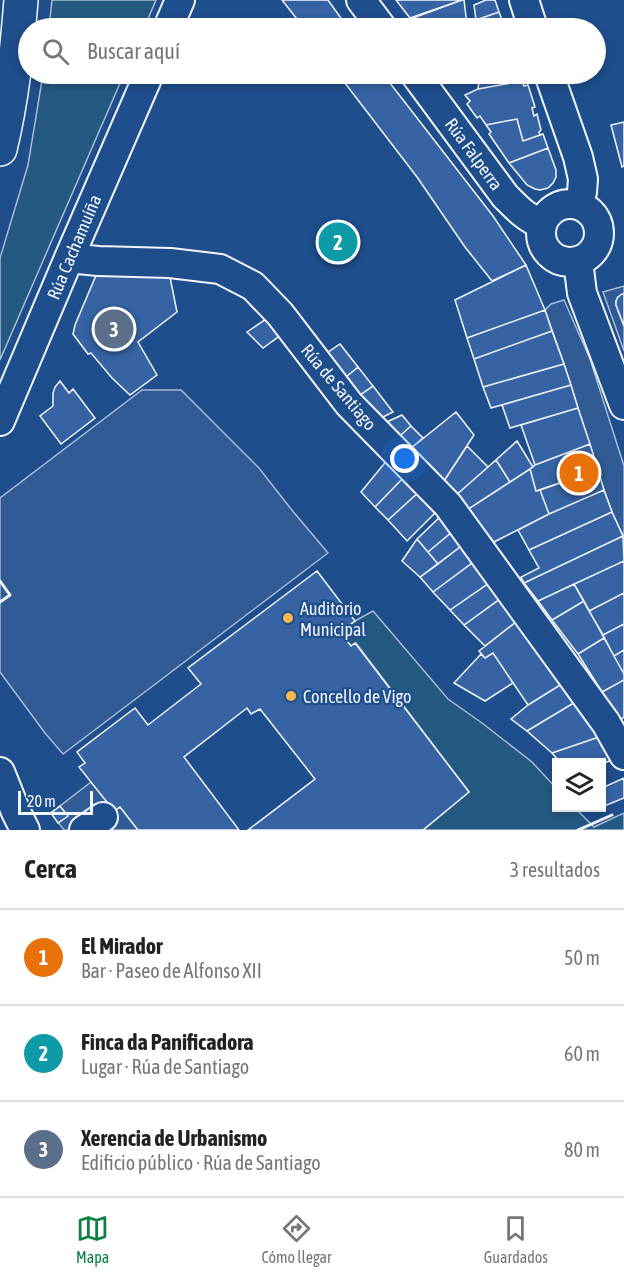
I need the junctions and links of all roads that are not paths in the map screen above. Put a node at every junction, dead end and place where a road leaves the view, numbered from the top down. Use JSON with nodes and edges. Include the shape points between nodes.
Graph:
{"nodes":[{"id":1,"x":3,"y":0,"type":"edge"},
{"id":2,"x":21,"y":0,"type":"edge"},
{"id":3,"x":180,"y":0,"type":"edge"},
{"id":4,"x":361,"y":0,"type":"edge"},
{"id":5,"x":524,"y":0,"type":"edge"},
{"id":6,"x":20,"y":18,"type":"edge"},
{"id":7,"x":172,"y":18,"type":"edge"},
{"id":8,"x":374,"y":18,"type":"edge"},
{"id":9,"x":530,"y":18,"type":"edge"},
{"id":10,"x":0,"y":29,"type":"edge"},
{"id":11,"x":18,"y":39,"type":"edge"},
{"id":12,"x":145,"y":84,"type":"edge"},
{"id":13,"x":422,"y":84,"type":"edge"},
{"id":14,"x":552,"y":84,"type":"edge"},
{"id":15,"x":0,"y":149,"type":"edge"},
{"id":16,"x":578,"y":205,"type":"junction"},
{"id":17,"x":542,"y":224,"type":"junction"},
{"id":18,"x":69,"y":258,"type":"junction"},
{"id":19,"x":578,"y":261,"type":"junction"},
{"id":20,"x":624,"y":405,"type":"edge"},
{"id":21,"x":0,"y":421,"type":"edge"},
{"id":22,"x":624,"y":755,"type":"edge"},
{"id":23,"x":0,"y":772,"type":"edge"},
{"id":24,"x":0,"y":818,"type":"edge"},
{"id":25,"x":9,"y":830,"type":"edge"},
{"id":26,"x":25,"y":830,"type":"edge"}],
"edges":[{"from":1,"to":10,"type":"main road"},
{"from":2,"to":6,"type":"main road"},
{"from":3,"to":7,"type":"street"},
{"from":4,"to":8,"type":"street"},
{"from":5,"to":9,"type":"street"},
{"from":11,"to":15,"type":"main road"},
{"from":12,"to":18,"type":"street","name":"Rúa Cachamuíña"},
{"from":13,"to":17,"type":"street","name":"Rúa Falperra","via":[[505,196],[521,213]]},
{"from":14,"to":16,"type":"street","via":[[583,180]]},
{"from":16,"to":17,"type":"street","via":[[552,210]]},
{"from":16,"to":19,"type":"street","via":[[593,215],[600,233],[594,251]]},
{"from":17,"to":19,"type":"street","via":[[546,250],[560,261]]},
{"from":18,"to":21,"type":"street","name":"Rúa Cachamuíña"},
{"from":18,"to":22,"type":"street","name":"Rúa de Santiago","via":[[220,269],[254,286],[349,404],[448,505],[606,723]]},
{"from":19,"to":20,"type":"street","via":[[582,292]]},
{"from":23,"to":26,"type":"street"},
{"from":24,"to":25,"type":"street"}]}
